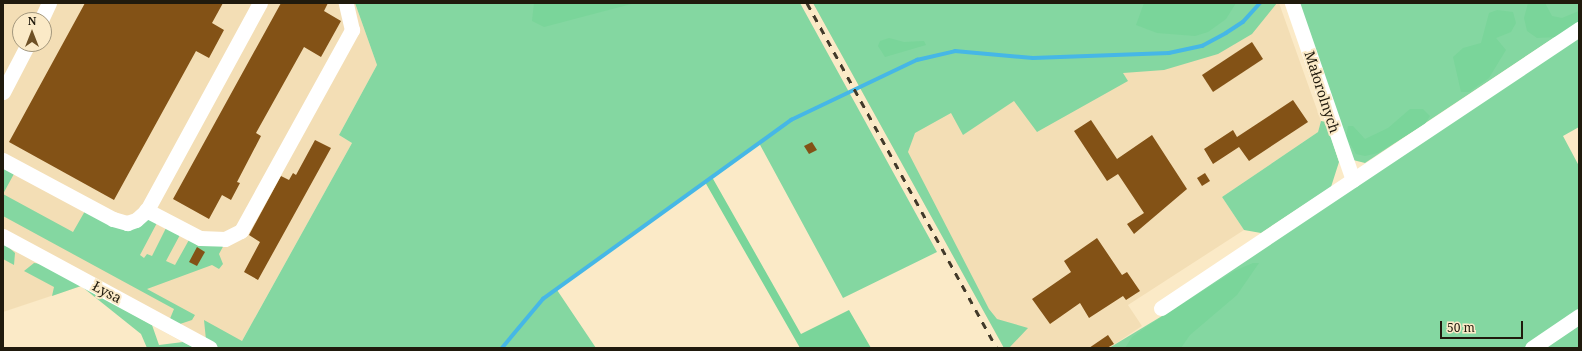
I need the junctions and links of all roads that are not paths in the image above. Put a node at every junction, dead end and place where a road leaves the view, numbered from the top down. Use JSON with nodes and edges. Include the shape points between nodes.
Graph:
{"nodes":[{"id":1,"x":49,"y":3,"type":"edge"},
{"id":2,"x":260,"y":3,"type":"edge"},
{"id":3,"x":346,"y":3,"type":"edge"},
{"id":4,"x":1292,"y":3,"type":"edge"},
{"id":5,"x":44,"y":12,"type":"edge"},
{"id":6,"x":1579,"y":29,"type":"edge"},
{"id":7,"x":24,"y":52,"type":"edge"},
{"id":8,"x":3,"y":92,"type":"edge"},
{"id":9,"x":3,"y":160,"type":"edge"},
{"id":10,"x":1354,"y":180,"type":"junction"},
{"id":11,"x":146,"y":210,"type":"junction"},
{"id":12,"x":3,"y":236,"type":"edge"},
{"id":13,"x":1161,"y":308,"type":"dead end"},
{"id":14,"x":1579,"y":316,"type":"edge"},
{"id":15,"x":210,"y":348,"type":"edge"},
{"id":16,"x":1532,"y":348,"type":"edge"}],
"edges":[{"from":1,"to":5,"type":"street"},
{"from":2,"to":11,"type":"street"},
{"from":3,"to":11,"type":"street","via":[[352,30],[241,231],[225,239],[200,238]]},
{"from":4,"to":10,"type":"street","name":"Małorolnych"},
{"from":6,"to":10,"type":"street"},
{"from":7,"to":8,"type":"street"},
{"from":9,"to":11,"type":"street","via":[[119,222],[131,222]]},
{"from":10,"to":13,"type":"street"},
{"from":12,"to":15,"type":"street","name":"Łysa"},
{"from":14,"to":16,"type":"street"}]}
